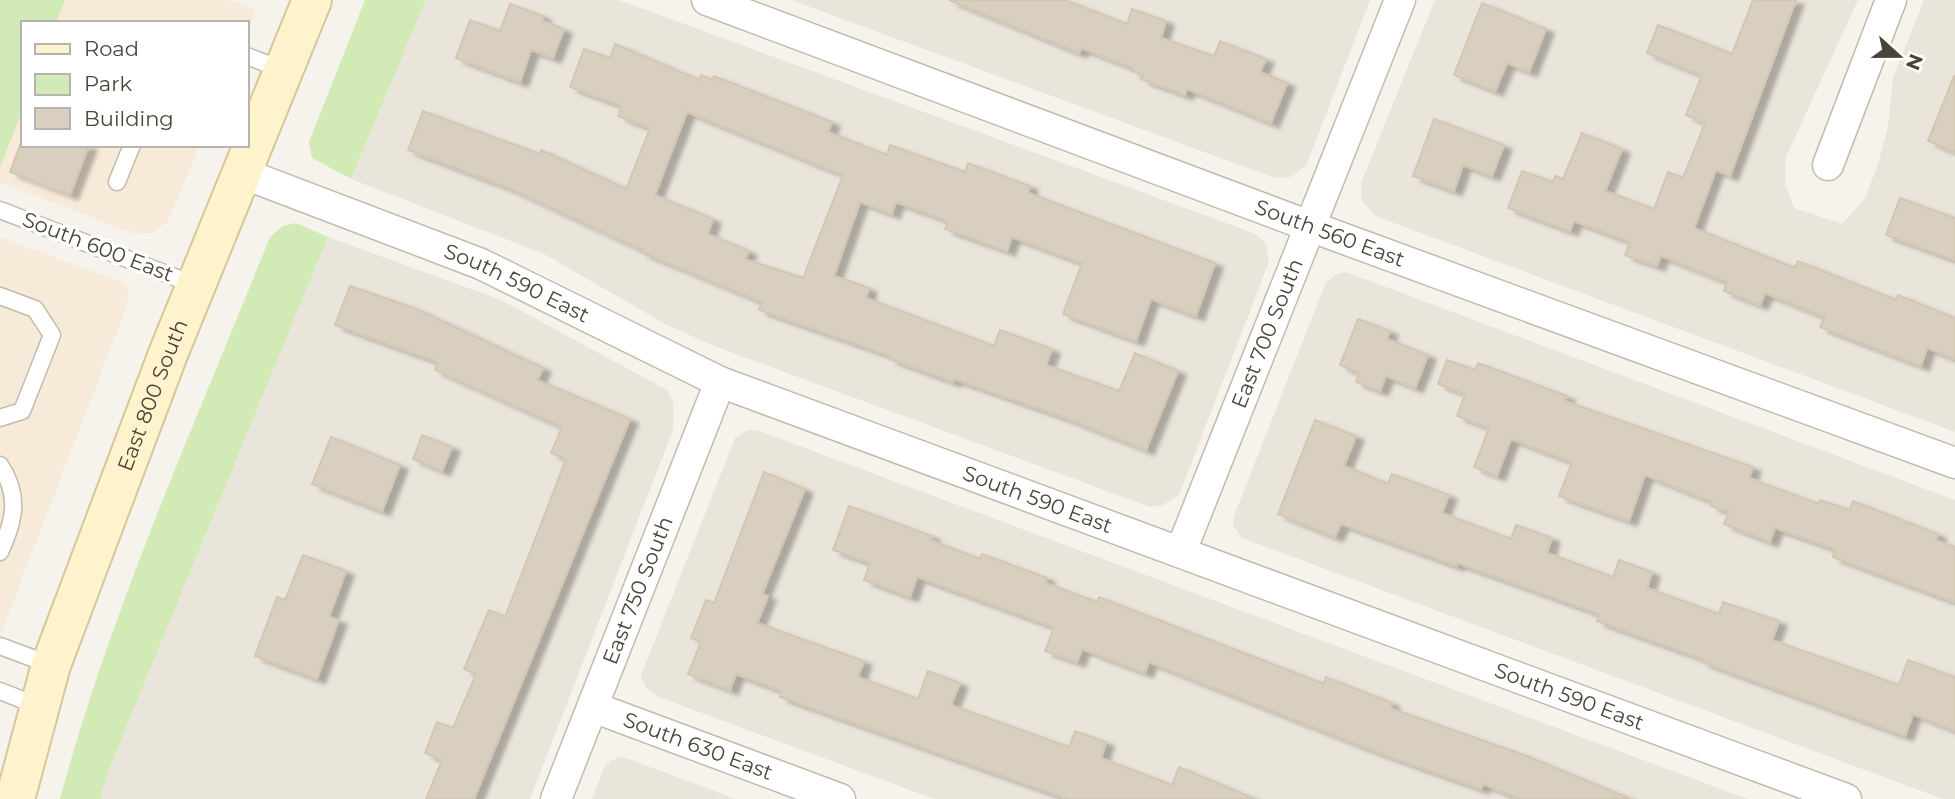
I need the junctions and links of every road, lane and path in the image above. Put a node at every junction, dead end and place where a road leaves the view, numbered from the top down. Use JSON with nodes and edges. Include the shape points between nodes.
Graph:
{"nodes":[{"id":1,"x":312,"y":0,"type":"edge"},
{"id":2,"x":707,"y":0,"type":"edge"},
{"id":3,"x":1400,"y":0,"type":"edge"},
{"id":4,"x":1891,"y":0,"type":"edge"},
{"id":5,"x":248,"y":56,"type":"edge"},
{"id":6,"x":284,"y":70,"type":"junction"},
{"id":7,"x":131,"y":147,"type":"edge"},
{"id":8,"x":1828,"y":165,"type":"dead end"},
{"id":9,"x":242,"y":173,"type":"junction"},
{"id":10,"x":117,"y":182,"type":"dead end"},
{"id":11,"x":0,"y":210,"type":"edge"},
{"id":12,"x":1312,"y":228,"type":"junction"},
{"id":13,"x":195,"y":285,"type":"junction"},
{"id":14,"x":0,"y":296,"type":"edge"},
{"id":15,"x":720,"y":382,"type":"junction"},
{"id":16,"x":0,"y":418,"type":"edge"},
{"id":17,"x":1955,"y":463,"type":"edge"},
{"id":18,"x":0,"y":465,"type":"edge"},
{"id":19,"x":1181,"y":551,"type":"junction"},
{"id":20,"x":0,"y":552,"type":"edge"},
{"id":21,"x":0,"y":646,"type":"edge"},
{"id":22,"x":51,"y":665,"type":"junction"},
{"id":23,"x":0,"y":691,"type":"edge"},
{"id":24,"x":38,"y":706,"type":"junction"},
{"id":25,"x":593,"y":707,"type":"junction"},
{"id":26,"x":15,"y":799,"type":"edge"},
{"id":27,"x":556,"y":799,"type":"edge"},
{"id":28,"x":841,"y":799,"type":"edge"},
{"id":29,"x":1846,"y":799,"type":"edge"}],
"edges":[{"from":1,"to":6,"type":"main road","name":"East 800 South"},
{"from":2,"to":12,"type":"street","name":"South 560 East"},
{"from":3,"to":12,"type":"street","name":"East 700 South"},
{"from":4,"to":8,"type":"street"},
{"from":5,"to":6,"type":"lane"},
{"from":6,"to":9,"type":"main road","name":"East 800 South"},
{"from":7,"to":10,"type":"lane"},
{"from":9,"to":13,"type":"main road","name":"East 800 South"},
{"from":9,"to":15,"type":"street","name":"South 590 East","via":[[481,264]]},
{"from":11,"to":13,"type":"lane","name":"South 600 East"},
{"from":12,"to":17,"type":"street","name":"South 560 East"},
{"from":12,"to":19,"type":"street","name":"East 700 South"},
{"from":13,"to":22,"type":"main road","name":"East 800 South"},
{"from":14,"to":16,"type":"lane","via":[[35,309],[52,335],[22,411]]},
{"from":15,"to":19,"type":"street","name":"South 590 East"},
{"from":15,"to":25,"type":"street","name":"East 750 South"},
{"from":18,"to":20,"type":"lane","via":[[11,481],[16,506]]},
{"from":19,"to":29,"type":"street","name":"South 590 East"},
{"from":21,"to":22,"type":"lane"},
{"from":22,"to":24,"type":"main road","name":"East 800 South"},
{"from":23,"to":24,"type":"lane"},
{"from":24,"to":26,"type":"main road","name":"East 800 South"},
{"from":25,"to":27,"type":"street","name":"East 750 South"},
{"from":25,"to":28,"type":"street","name":"South 630 East"}]}
